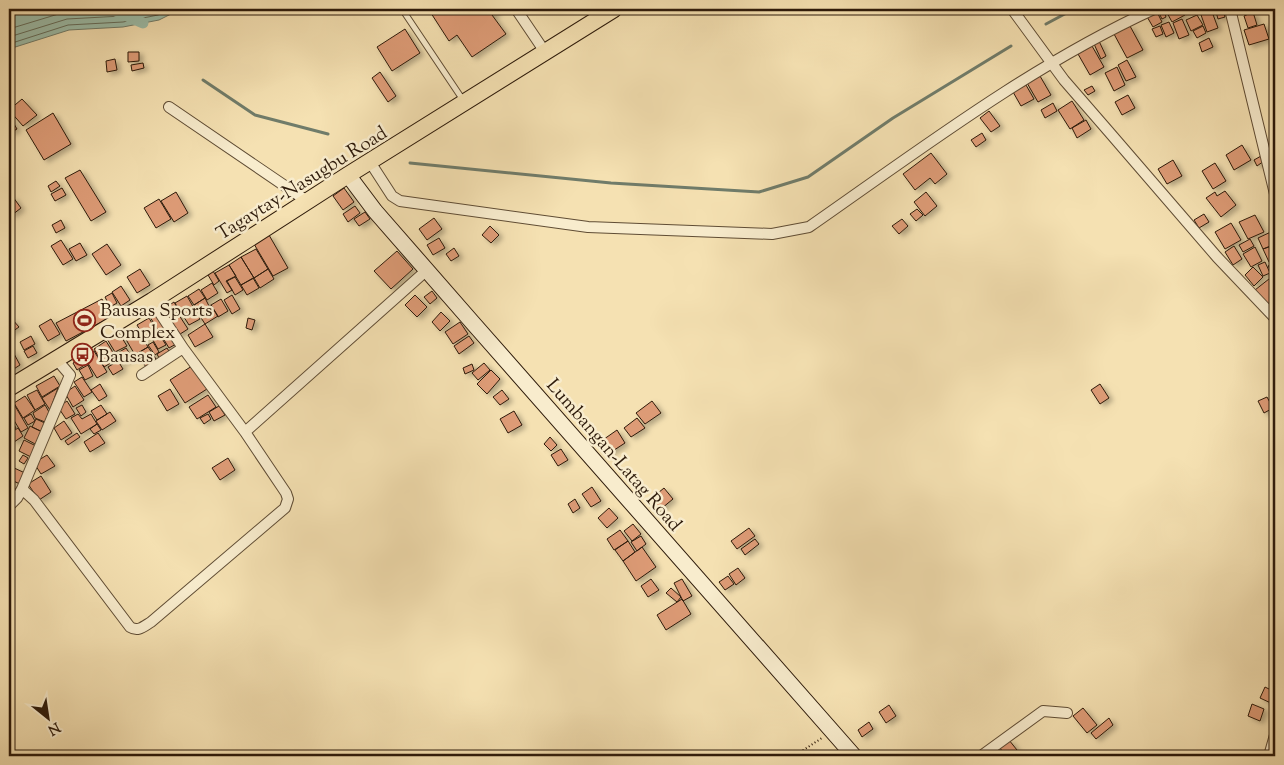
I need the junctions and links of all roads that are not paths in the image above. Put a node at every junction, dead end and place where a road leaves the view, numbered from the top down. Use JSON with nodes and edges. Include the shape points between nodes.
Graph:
{"nodes":[{"id":1,"x":516,"y":9,"type":"edge"},
{"id":2,"x":614,"y":9,"type":"edge"},
{"id":3,"x":1012,"y":9,"type":"edge"},
{"id":4,"x":1154,"y":9,"type":"edge"},
{"id":5,"x":1230,"y":9,"type":"edge"},
{"id":6,"x":404,"y":12,"type":"dead end"},
{"id":7,"x":545,"y":52,"type":"junction"},
{"id":8,"x":1052,"y":63,"type":"junction"},
{"id":9,"x":465,"y":102,"type":"junction"},
{"id":10,"x":169,"y":107,"type":"dead end"},
{"id":11,"x":370,"y":162,"type":"junction"},
{"id":12,"x":348,"y":175,"type":"junction"},
{"id":13,"x":1275,"y":194,"type":"edge"},
{"id":14,"x":308,"y":201,"type":"junction"},
{"id":15,"x":427,"y":270,"type":"junction"},
{"id":16,"x":152,"y":301,"type":"junction"},
{"id":17,"x":1275,"y":318,"type":"edge"},
{"id":18,"x":183,"y":348,"type":"junction"},
{"id":19,"x":57,"y":360,"type":"junction"},
{"id":20,"x":142,"y":375,"type":"dead end"},
{"id":21,"x":9,"y":388,"type":"edge"},
{"id":22,"x":245,"y":432,"type":"junction"},
{"id":23,"x":22,"y":489,"type":"junction"},
{"id":24,"x":9,"y":506,"type":"edge"},
{"id":25,"x":1068,"y":712,"type":"dead end"},
{"id":26,"x":1275,"y":735,"type":"edge"},
{"id":27,"x":854,"y":756,"type":"edge"},
{"id":28,"x":981,"y":756,"type":"edge"},
{"id":29,"x":1269,"y":756,"type":"edge"}],
"edges":[{"from":1,"to":7,"type":"street"},
{"from":2,"to":7,"type":"main road","name":"Tagaytay-Nasugbu Road"},
{"from":3,"to":8,"type":"street"},
{"from":4,"to":8,"type":"street","via":[[1114,27]]},
{"from":5,"to":13,"type":"street"},
{"from":6,"to":9,"type":"lane"},
{"from":7,"to":9,"type":"main road","name":"Tagaytay-Nasugbu Road"},
{"from":8,"to":11,"type":"street","via":[[1006,89],[809,227],[772,234],[588,227],[400,201],[392,196]]},
{"from":8,"to":17,"type":"street","via":[[1217,257]]},
{"from":9,"to":11,"type":"main road","name":"Tagaytay-Nasugbu Road"},
{"from":10,"to":14,"type":"street"},
{"from":11,"to":12,"type":"main road","name":"Tagaytay-Nasugbu Road"},
{"from":12,"to":14,"type":"main road","name":"Tagaytay-Nasugbu Road"},
{"from":12,"to":15,"type":"street","name":"Lumbangan-Latag Road"},
{"from":14,"to":16,"type":"main road","name":"Tagaytay-Nasugbu Road"},
{"from":15,"to":22,"type":"street"},
{"from":15,"to":27,"type":"street","name":"Lumbangan-Latag Road"},
{"from":16,"to":18,"type":"street"},
{"from":16,"to":19,"type":"main road","name":"Tagaytay-Nasugbu Road"},
{"from":18,"to":20,"type":"street"},
{"from":18,"to":22,"type":"street"},
{"from":19,"to":21,"type":"main road","name":"Tagaytay-Nasugbu Road"},
{"from":19,"to":23,"type":"street","via":[[70,375]]},
{"from":22,"to":23,"type":"street","via":[[286,493],[288,504],[141,629],[130,627],[34,500]]},
{"from":23,"to":24,"type":"street"},
{"from":25,"to":28,"type":"street","via":[[1043,711]]},
{"from":26,"to":29,"type":"street"}]}
